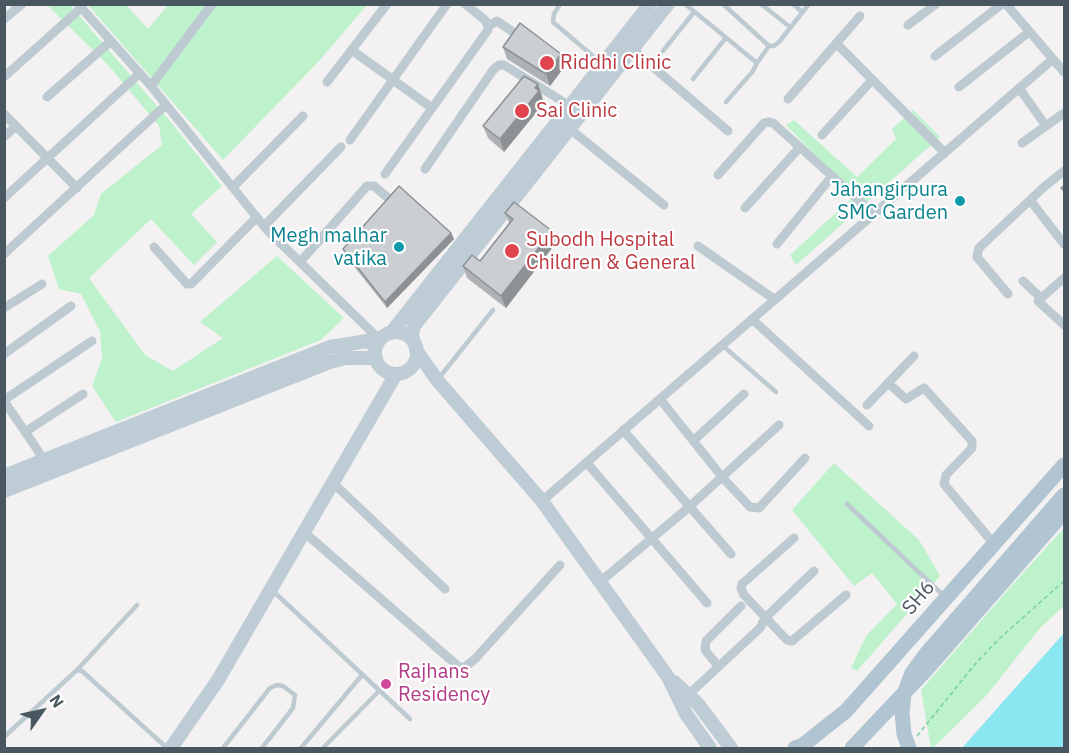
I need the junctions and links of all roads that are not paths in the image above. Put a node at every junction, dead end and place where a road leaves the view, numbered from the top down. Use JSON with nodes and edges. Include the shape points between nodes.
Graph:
{"nodes":[{"id":1,"x":22,"y":4,"type":"edge"},
{"id":2,"x":212,"y":4,"type":"edge"},
{"id":3,"x":387,"y":4,"type":"edge"},
{"id":4,"x":447,"y":4,"type":"edge"},
{"id":5,"x":465,"y":4,"type":"edge"},
{"id":6,"x":560,"y":4,"type":"edge"},
{"id":7,"x":650,"y":4,"type":"edge"},
{"id":8,"x":668,"y":4,"type":"edge"},
{"id":9,"x":685,"y":4,"type":"edge"},
{"id":10,"x":723,"y":4,"type":"edge"},
{"id":11,"x":761,"y":4,"type":"edge"},
{"id":12,"x":793,"y":4,"type":"edge"},
{"id":13,"x":809,"y":4,"type":"edge"},
{"id":14,"x":936,"y":4,"type":"edge"},
{"id":15,"x":1004,"y":4,"type":"edge"},
{"id":16,"x":80,"y":6,"type":"edge"},
{"id":17,"x":694,"y":12,"type":"junction"},
{"id":18,"x":802,"y":12,"type":"junction"},
{"id":19,"x":860,"y":16,"type":"dead end"},
{"id":20,"x":4,"y":19,"type":"edge"},
{"id":21,"x":908,"y":25,"type":"dead end"},
{"id":22,"x":488,"y":26,"type":"junction"},
{"id":23,"x":790,"y":27,"type":"junction"},
{"id":24,"x":513,"y":32,"type":"edge"},
{"id":25,"x":1029,"y":32,"type":"junction"},
{"id":26,"x":725,"y":39,"type":"junction"},
{"id":27,"x":111,"y":41,"type":"junction"},
{"id":28,"x":837,"y":44,"type":"junction"},
{"id":29,"x":769,"y":46,"type":"junction"},
{"id":30,"x":632,"y":49,"type":"junction"},
{"id":31,"x":353,"y":51,"type":"junction"},
{"id":32,"x":663,"y":51,"type":"dead end"},
{"id":33,"x":934,"y":56,"type":"dead end"},
{"id":34,"x":1053,"y":59,"type":"junction"},
{"id":35,"x":756,"y":63,"type":"junction"},
{"id":36,"x":603,"y":64,"type":"junction"},
{"id":37,"x":1065,"y":72,"type":"edge"},
{"id":38,"x":140,"y":73,"type":"junction"},
{"id":39,"x":4,"y":77,"type":"edge"},
{"id":40,"x":693,"y":79,"type":"dead end"},
{"id":41,"x":393,"y":80,"type":"junction"},
{"id":42,"x":872,"y":80,"type":"junction"},
{"id":43,"x":327,"y":82,"type":"dead end"},
{"id":44,"x":151,"y":86,"type":"junction"},
{"id":45,"x":959,"y":87,"type":"dead end"},
{"id":46,"x":1019,"y":88,"type":"junction"},
{"id":47,"x":47,"y":97,"type":"dead end"},
{"id":48,"x":788,"y":99,"type":"dead end"},
{"id":49,"x":726,"y":102,"type":"dead end"},
{"id":50,"x":166,"y":105,"type":"junction"},
{"id":51,"x":570,"y":106,"type":"junction"},
{"id":52,"x":432,"y":108,"type":"junction"},
{"id":53,"x":1065,"y":113,"type":"edge"},
{"id":54,"x":4,"y":114,"type":"edge"},
{"id":55,"x":303,"y":116,"type":"dead end"},
{"id":56,"x":16,"y":126,"type":"junction"},
{"id":57,"x":1046,"y":126,"type":"junction"},
{"id":58,"x":570,"y":129,"type":"junction"},
{"id":59,"x":728,"y":131,"type":"dead end"},
{"id":60,"x":822,"y":135,"type":"dead end"},
{"id":61,"x":4,"y":137,"type":"edge"},
{"id":62,"x":350,"y":140,"type":"dead end"},
{"id":63,"x":1022,"y":144,"type":"dead end"},
{"id":64,"x":341,"y":147,"type":"dead end"},
{"id":65,"x":800,"y":147,"type":"junction"},
{"id":66,"x":944,"y":152,"type":"junction"},
{"id":67,"x":47,"y":159,"type":"junction"},
{"id":68,"x":425,"y":169,"type":"dead end"},
{"id":69,"x":1065,"y":171,"type":"edge"},
{"id":70,"x":385,"y":174,"type":"dead end"},
{"id":71,"x":718,"y":175,"type":"dead end"},
{"id":72,"x":832,"y":176,"type":"junction"},
{"id":73,"x":233,"y":187,"type":"junction"},
{"id":74,"x":77,"y":188,"type":"junction"},
{"id":75,"x":387,"y":197,"type":"edge"},
{"id":76,"x":4,"y":198,"type":"edge"},
{"id":77,"x":1030,"y":200,"type":"junction"},
{"id":78,"x":664,"y":205,"type":"dead end"},
{"id":79,"x":745,"y":208,"type":"dead end"},
{"id":80,"x":873,"y":213,"type":"junction"},
{"id":81,"x":257,"y":217,"type":"junction"},
{"id":82,"x":264,"y":226,"type":"junction"},
{"id":83,"x":777,"y":244,"type":"dead end"},
{"id":84,"x":1065,"y":244,"type":"edge"},
{"id":85,"x":698,"y":246,"type":"dead end"},
{"id":86,"x":154,"y":247,"type":"dead end"},
{"id":87,"x":4,"y":254,"type":"edge"},
{"id":88,"x":301,"y":261,"type":"junction"},
{"id":89,"x":1065,"y":278,"type":"edge"},
{"id":90,"x":1023,"y":281,"type":"dead end"},
{"id":91,"x":42,"y":284,"type":"dead end"},
{"id":92,"x":1008,"y":294,"type":"dead end"},
{"id":93,"x":1041,"y":298,"type":"junction"},
{"id":94,"x":774,"y":299,"type":"junction"},
{"id":95,"x":71,"y":306,"type":"dead end"},
{"id":96,"x":4,"y":308,"type":"edge"},
{"id":97,"x":493,"y":310,"type":"dead end"},
{"id":98,"x":752,"y":319,"type":"junction"},
{"id":99,"x":1065,"y":325,"type":"edge"},
{"id":100,"x":92,"y":341,"type":"dead end"},
{"id":101,"x":722,"y":345,"type":"junction"},
{"id":102,"x":415,"y":346,"type":"junction"},
{"id":103,"x":380,"y":348,"type":"junction"},
{"id":104,"x":4,"y":354,"type":"edge"},
{"id":105,"x":914,"y":356,"type":"dead end"},
{"id":106,"x":400,"y":373,"type":"junction"},
{"id":107,"x":437,"y":380,"type":"junction"},
{"id":108,"x":888,"y":383,"type":"junction"},
{"id":109,"x":776,"y":392,"type":"dead end"},
{"id":110,"x":83,"y":394,"type":"dead end"},
{"id":111,"x":744,"y":394,"type":"dead end"},
{"id":112,"x":381,"y":398,"type":"junction"},
{"id":113,"x":660,"y":399,"type":"junction"},
{"id":114,"x":867,"y":405,"type":"dead end"},
{"id":115,"x":6,"y":406,"type":"edge"},
{"id":116,"x":779,"y":425,"type":"dead end"},
{"id":117,"x":869,"y":426,"type":"dead end"},
{"id":118,"x":623,"y":430,"type":"junction"},
{"id":119,"x":25,"y":432,"type":"junction"},
{"id":120,"x":693,"y":441,"type":"junction"},
{"id":121,"x":805,"y":458,"type":"dead end"},
{"id":122,"x":44,"y":460,"type":"junction"},
{"id":123,"x":587,"y":463,"type":"junction"},
{"id":124,"x":1065,"y":465,"type":"edge"},
{"id":125,"x":51,"y":473,"type":"junction"},
{"id":126,"x":4,"y":476,"type":"edge"},
{"id":127,"x":722,"y":477,"type":"junction"},
{"id":128,"x":332,"y":482,"type":"junction"},
{"id":129,"x":4,"y":491,"type":"edge"},
{"id":130,"x":1065,"y":495,"type":"edge"},
{"id":131,"x":542,"y":501,"type":"junction"},
{"id":132,"x":847,"y":504,"type":"dead end"},
{"id":133,"x":689,"y":507,"type":"junction"},
{"id":134,"x":1065,"y":512,"type":"edge"},
{"id":135,"x":304,"y":532,"type":"junction"},
{"id":136,"x":652,"y":538,"type":"junction"},
{"id":137,"x":794,"y":538,"type":"dead end"},
{"id":138,"x":994,"y":544,"type":"junction"},
{"id":139,"x":731,"y":554,"type":"dead end"},
{"id":140,"x":560,"y":565,"type":"dead end"},
{"id":141,"x":814,"y":571,"type":"dead end"},
{"id":142,"x":600,"y":582,"type":"junction"},
{"id":143,"x":271,"y":589,"type":"junction"},
{"id":144,"x":445,"y":589,"type":"dead end"},
{"id":145,"x":846,"y":595,"type":"dead end"},
{"id":146,"x":946,"y":598,"type":"junction"},
{"id":147,"x":707,"y":603,"type":"dead end"},
{"id":148,"x":137,"y":605,"type":"dead end"},
{"id":149,"x":741,"y":606,"type":"dead end"},
{"id":150,"x":765,"y":618,"type":"junction"},
{"id":151,"x":718,"y":666,"type":"junction"},
{"id":152,"x":77,"y":670,"type":"junction"},
{"id":153,"x":362,"y":675,"type":"junction"},
{"id":154,"x":668,"y":677,"type":"junction"},
{"id":155,"x":379,"y":691,"type":"junction"},
{"id":156,"x":688,"y":695,"type":"junction"},
{"id":157,"x":410,"y":719,"type":"dead end"},
{"id":158,"x":4,"y":737,"type":"edge"},
{"id":159,"x":911,"y":744,"type":"edge"},
{"id":160,"x":169,"y":748,"type":"edge"},
{"id":161,"x":223,"y":748,"type":"edge"},
{"id":162,"x":262,"y":748,"type":"edge"},
{"id":163,"x":301,"y":748,"type":"edge"},
{"id":164,"x":323,"y":748,"type":"edge"},
{"id":165,"x":710,"y":748,"type":"edge"},
{"id":166,"x":731,"y":748,"type":"edge"},
{"id":167,"x":795,"y":748,"type":"edge"},
{"id":168,"x":852,"y":748,"type":"edge"}],
"edges":[{"from":1,"to":20,"type":"street"},
{"from":2,"to":44,"type":"street"},
{"from":3,"to":31,"type":"street"},
{"from":4,"to":41,"type":"street"},
{"from":5,"to":22,"type":"street"},
{"from":6,"to":36,"type":"lane","via":[[553,22]]},
{"from":7,"to":36,"type":"street"},
{"from":8,"to":30,"type":"street"},
{"from":9,"to":17,"type":"lane"},
{"from":10,"to":29,"type":"lane"},
{"from":11,"to":23,"type":"lane"},
{"from":12,"to":18,"type":"lane"},
{"from":13,"to":18,"type":"lane"},
{"from":14,"to":21,"type":"street"},
{"from":15,"to":25,"type":"street"},
{"from":15,"to":33,"type":"street"},
{"from":16,"to":27,"type":"street"},
{"from":16,"to":39,"type":"street"},
{"from":17,"to":26,"type":"lane"},
{"from":17,"to":32,"type":"lane"},
{"from":18,"to":23,"type":"lane"},
{"from":19,"to":28,"type":"street"},
{"from":22,"to":24,"type":"street","via":[[497,21]]},
{"from":22,"to":52,"type":"street"},
{"from":23,"to":29,"type":"lane","via":[[774,46]]},
{"from":25,"to":34,"type":"street"},
{"from":25,"to":45,"type":"street"},
{"from":26,"to":35,"type":"lane"},
{"from":26,"to":40,"type":"lane"},
{"from":27,"to":38,"type":"street"},
{"from":27,"to":47,"type":"street"},
{"from":28,"to":42,"type":"street"},
{"from":28,"to":48,"type":"street"},
{"from":29,"to":35,"type":"lane"},
{"from":30,"to":58,"type":"street"},
{"from":30,"to":59,"type":"street"},
{"from":31,"to":41,"type":"street"},
{"from":31,"to":43,"type":"street"},
{"from":34,"to":37,"type":"street"},
{"from":34,"to":46,"type":"street"},
{"from":35,"to":49,"type":"lane"},
{"from":36,"to":51,"type":"street"},
{"from":38,"to":44,"type":"street"},
{"from":38,"to":67,"type":"street"},
{"from":41,"to":52,"type":"street"},
{"from":41,"to":62,"type":"street"},
{"from":42,"to":60,"type":"street"},
{"from":42,"to":66,"type":"street"},
{"from":44,"to":50,"type":"street"},
{"from":46,"to":57,"type":"street"},
{"from":46,"to":66,"type":"street"},
{"from":50,"to":73,"type":"street"},
{"from":50,"to":74,"type":"street"},
{"from":51,"to":68,"type":"street","via":[[499,65]]},
{"from":51,"to":103,"type":"street"},
{"from":52,"to":70,"type":"street"},
{"from":53,"to":57,"type":"street"},
{"from":54,"to":56,"type":"street"},
{"from":55,"to":73,"type":"street"},
{"from":56,"to":61,"type":"street"},
{"from":56,"to":67,"type":"street"},
{"from":57,"to":63,"type":"street"},
{"from":58,"to":78,"type":"street"},
{"from":58,"to":102,"type":"street","via":[[414,326]]},
{"from":64,"to":82,"type":"street"},
{"from":65,"to":71,"type":"street","via":[[773,123],[764,123]]},
{"from":65,"to":72,"type":"street"},
{"from":65,"to":79,"type":"street"},
{"from":66,"to":80,"type":"street"},
{"from":67,"to":74,"type":"street"},
{"from":67,"to":76,"type":"street"},
{"from":69,"to":77,"type":"street"},
{"from":72,"to":80,"type":"street"},
{"from":72,"to":83,"type":"street"},
{"from":73,"to":81,"type":"street"},
{"from":74,"to":87,"type":"street"},
{"from":75,"to":88,"type":"street","via":[[374,186],[368,186]]},
{"from":77,"to":84,"type":"street"},
{"from":77,"to":92,"type":"street","via":[[977,254]]},
{"from":80,"to":94,"type":"street"},
{"from":81,"to":82,"type":"street"},
{"from":81,"to":86,"type":"street","via":[[191,284]]},
{"from":82,"to":88,"type":"street"},
{"from":85,"to":94,"type":"street"},
{"from":88,"to":103,"type":"street"},
{"from":89,"to":93,"type":"street"},
{"from":90,"to":93,"type":"street"},
{"from":91,"to":96,"type":"street"},
{"from":93,"to":99,"type":"street","via":[[1038,301]]},
{"from":94,"to":98,"type":"street"},
{"from":95,"to":104,"type":"street"},
{"from":97,"to":107,"type":"lane"},
{"from":98,"to":101,"type":"street"},
{"from":98,"to":117,"type":"street"},
{"from":100,"to":115,"type":"street"},
{"from":101,"to":109,"type":"lane"},
{"from":101,"to":113,"type":"street"},
{"from":102,"to":103,"type":"street","via":[[404,334]]},
{"from":102,"to":106,"type":"street","via":[[414,364]]},
{"from":102,"to":107,"type":"street"},
{"from":103,"to":106,"type":"street","via":[[389,373]]},
{"from":103,"to":112,"type":"street"},
{"from":103,"to":122,"type":"street","via":[[368,341],[330,347]]},
{"from":103,"to":125,"type":"street","via":[[330,362]]},
{"from":105,"to":108,"type":"street"},
{"from":106,"to":107,"type":"street"},
{"from":106,"to":112,"type":"street"},
{"from":107,"to":131,"type":"street"},
{"from":108,"to":114,"type":"street"},
{"from":108,"to":138,"type":"street","via":[[906,399],[924,388],[972,441],[972,448],[946,475],[944,484]]},
{"from":110,"to":119,"type":"street"},
{"from":111,"to":120,"type":"street"},
{"from":112,"to":128,"type":"street"},
{"from":113,"to":118,"type":"street"},
{"from":113,"to":120,"type":"street"},
{"from":115,"to":119,"type":"street"},
{"from":116,"to":127,"type":"street"},
{"from":118,"to":123,"type":"street"},
{"from":118,"to":133,"type":"street"},
{"from":119,"to":122,"type":"street"},
{"from":120,"to":127,"type":"street"},
{"from":121,"to":127,"type":"street","via":[[759,508],[750,507]]},
{"from":122,"to":125,"type":"street"},
{"from":122,"to":126,"type":"street"},
{"from":123,"to":131,"type":"street"},
{"from":123,"to":136,"type":"street"},
{"from":124,"to":138,"type":"main road","name":"SH6"},
{"from":125,"to":129,"type":"street"},
{"from":127,"to":133,"type":"street"},
{"from":128,"to":135,"type":"street"},
{"from":128,"to":144,"type":"street"},
{"from":130,"to":159,"type":"main road","bridge":true,"via":[[912,673],[902,713],[904,734]]},
{"from":131,"to":142,"type":"street"},
{"from":132,"to":146,"type":"lane"},
{"from":133,"to":136,"type":"street"},
{"from":133,"to":139,"type":"street"},
{"from":134,"to":168,"type":"main road"},
{"from":135,"to":140,"type":"street","via":[[459,667],[475,659]]},
{"from":135,"to":143,"type":"street"},
{"from":136,"to":142,"type":"street"},
{"from":136,"to":147,"type":"street"},
{"from":137,"to":150,"type":"street","via":[[742,584],[744,594]]},
{"from":138,"to":146,"type":"main road","name":"SH6"},
{"from":141,"to":150,"type":"street"},
{"from":142,"to":154,"type":"street"},
{"from":143,"to":153,"type":"lane"},
{"from":143,"to":160,"type":"street","via":[[218,680]]},
{"from":145,"to":150,"type":"street","via":[[792,641]]},
{"from":146,"to":167,"type":"main road","name":"SH6","via":[[846,711]]},
{"from":148,"to":152,"type":"lane"},
{"from":149,"to":151,"type":"street","via":[[706,641],[705,650]]},
{"from":150,"to":151,"type":"street","via":[[760,628]]},
{"from":151,"to":156,"type":"street"},
{"from":152,"to":158,"type":"lane"},
{"from":152,"to":160,"type":"lane"},
{"from":153,"to":155,"type":"lane"},
{"from":153,"to":163,"type":"lane"},
{"from":154,"to":156,"type":"street"},
{"from":154,"to":165,"type":"street","via":[[686,714]]},
{"from":155,"to":157,"type":"lane"},
{"from":155,"to":164,"type":"lane"},
{"from":156,"to":166,"type":"street"},
{"from":161,"to":162,"type":"lane","via":[[270,688],[283,686],[294,695],[293,708]]}]}
